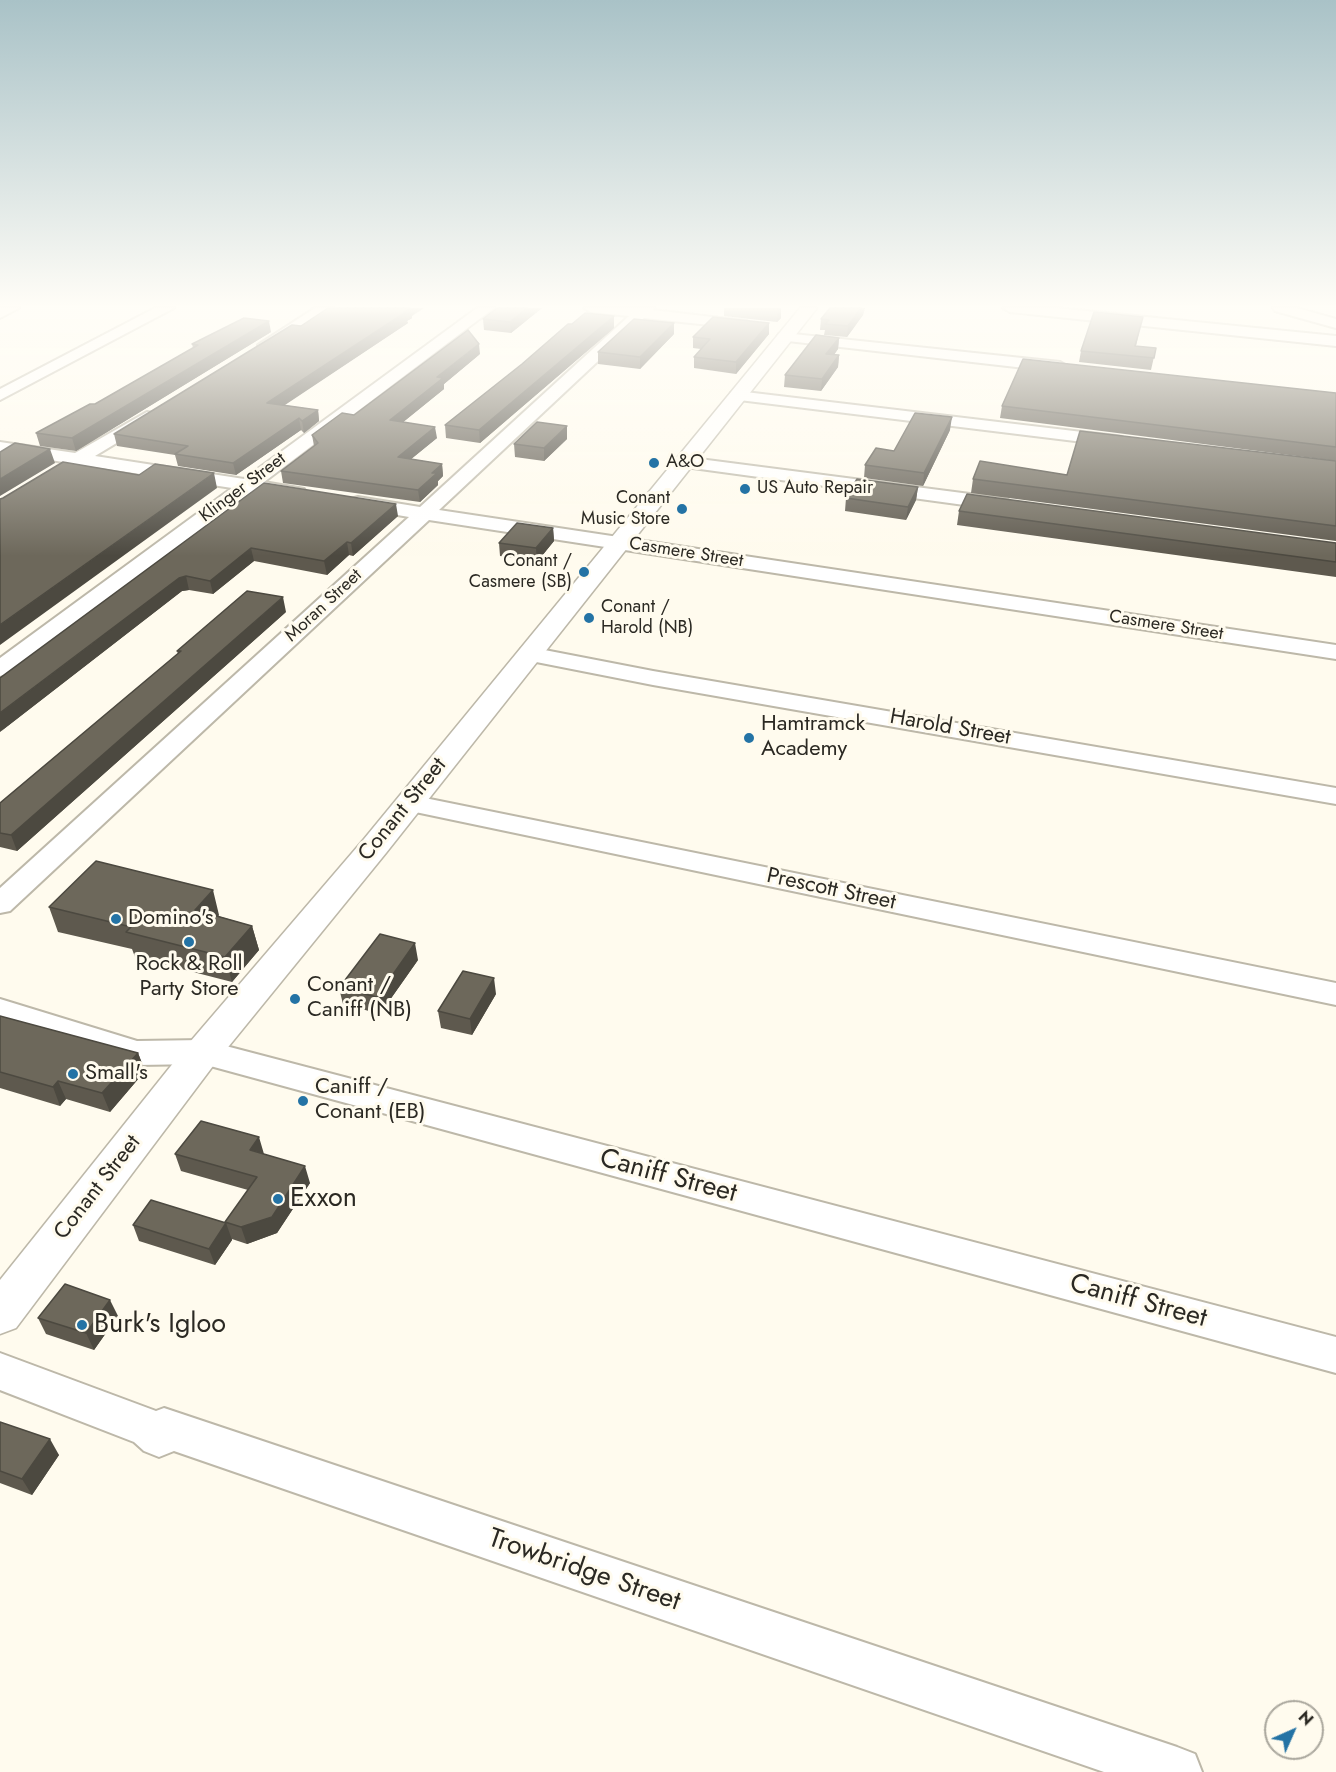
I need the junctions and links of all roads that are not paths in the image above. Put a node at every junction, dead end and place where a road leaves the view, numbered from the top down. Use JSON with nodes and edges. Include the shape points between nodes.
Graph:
{"nodes":[{"id":1,"x":374,"y":391,"type":"edge"},
{"id":2,"x":558,"y":391,"type":"edge"},
{"id":3,"x":740,"y":391,"type":"edge"},
{"id":4,"x":737,"y":396,"type":"junction"},
{"id":5,"x":158,"y":411,"type":"edge"},
{"id":6,"x":1136,"y":444,"type":"edge"},
{"id":7,"x":0,"y":447,"type":"edge"},
{"id":8,"x":78,"y":459,"type":"junction"},
{"id":9,"x":684,"y":462,"type":"junction"},
{"id":10,"x":59,"y":471,"type":"edge"},
{"id":11,"x":246,"y":485,"type":"junction"},
{"id":12,"x":318,"y":496,"type":"edge"},
{"id":13,"x":338,"y":500,"type":"edge"},
{"id":14,"x":1020,"y":507,"type":"edge"},
{"id":15,"x":425,"y":513,"type":"junction"},
{"id":16,"x":619,"y":543,"type":"junction"},
{"id":17,"x":1336,"y":652,"type":"edge"},
{"id":18,"x":529,"y":654,"type":"junction"},
{"id":19,"x":0,"y":669,"type":"edge"},
{"id":20,"x":1336,"y":795,"type":"edge"},
{"id":21,"x":410,"y":803,"type":"junction"},
{"id":22,"x":0,"y":904,"type":"edge"},
{"id":23,"x":1336,"y":994,"type":"edge"},
{"id":24,"x":0,"y":1010,"type":"edge"},
{"id":25,"x":204,"y":1052,"type":"junction"},
{"id":26,"x":0,"y":1314,"type":"edge"},
{"id":27,"x":1336,"y":1355,"type":"edge"},
{"id":28,"x":0,"y":1371,"type":"edge"},
{"id":29,"x":1177,"y":1772,"type":"edge"}],
"edges":[{"from":1,"to":11,"type":"street","name":"Klinger Street"},
{"from":2,"to":15,"type":"street","name":"Moran Street"},
{"from":3,"to":4,"type":"main road","name":"Conant Street"},
{"from":4,"to":6,"type":"street"},
{"from":4,"to":9,"type":"main road","name":"Conant Street"},
{"from":5,"to":8,"type":"street"},
{"from":7,"to":8,"type":"street"},
{"from":8,"to":10,"type":"street"},
{"from":8,"to":11,"type":"street"},
{"from":9,"to":14,"type":"street"},
{"from":9,"to":16,"type":"main road","name":"Conant Street"},
{"from":11,"to":12,"type":"street"},
{"from":11,"to":19,"type":"street","name":"Klinger Street"},
{"from":13,"to":15,"type":"street","name":"Casmere Street"},
{"from":15,"to":16,"type":"street","name":"Casmere Street"},
{"from":15,"to":22,"type":"street","name":"Moran Street"},
{"from":16,"to":17,"type":"street","name":"Casmere Street"},
{"from":16,"to":18,"type":"main road","name":"Conant Street"},
{"from":18,"to":20,"type":"street","name":"Harold Street"},
{"from":18,"to":21,"type":"main road","name":"Conant Street"},
{"from":21,"to":23,"type":"street","name":"Prescott Street"},
{"from":21,"to":25,"type":"main road","name":"Conant Street"},
{"from":24,"to":25,"type":"street","name":"Caniff Street","via":[[137,1053]]},
{"from":25,"to":26,"type":"main road","name":"Conant Street"},
{"from":25,"to":27,"type":"street","name":"Caniff Street"},
{"from":28,"to":29,"type":"street","name":"Trowbridge Street","via":[[149,1428],[159,1437],[164,1428]]}]}
